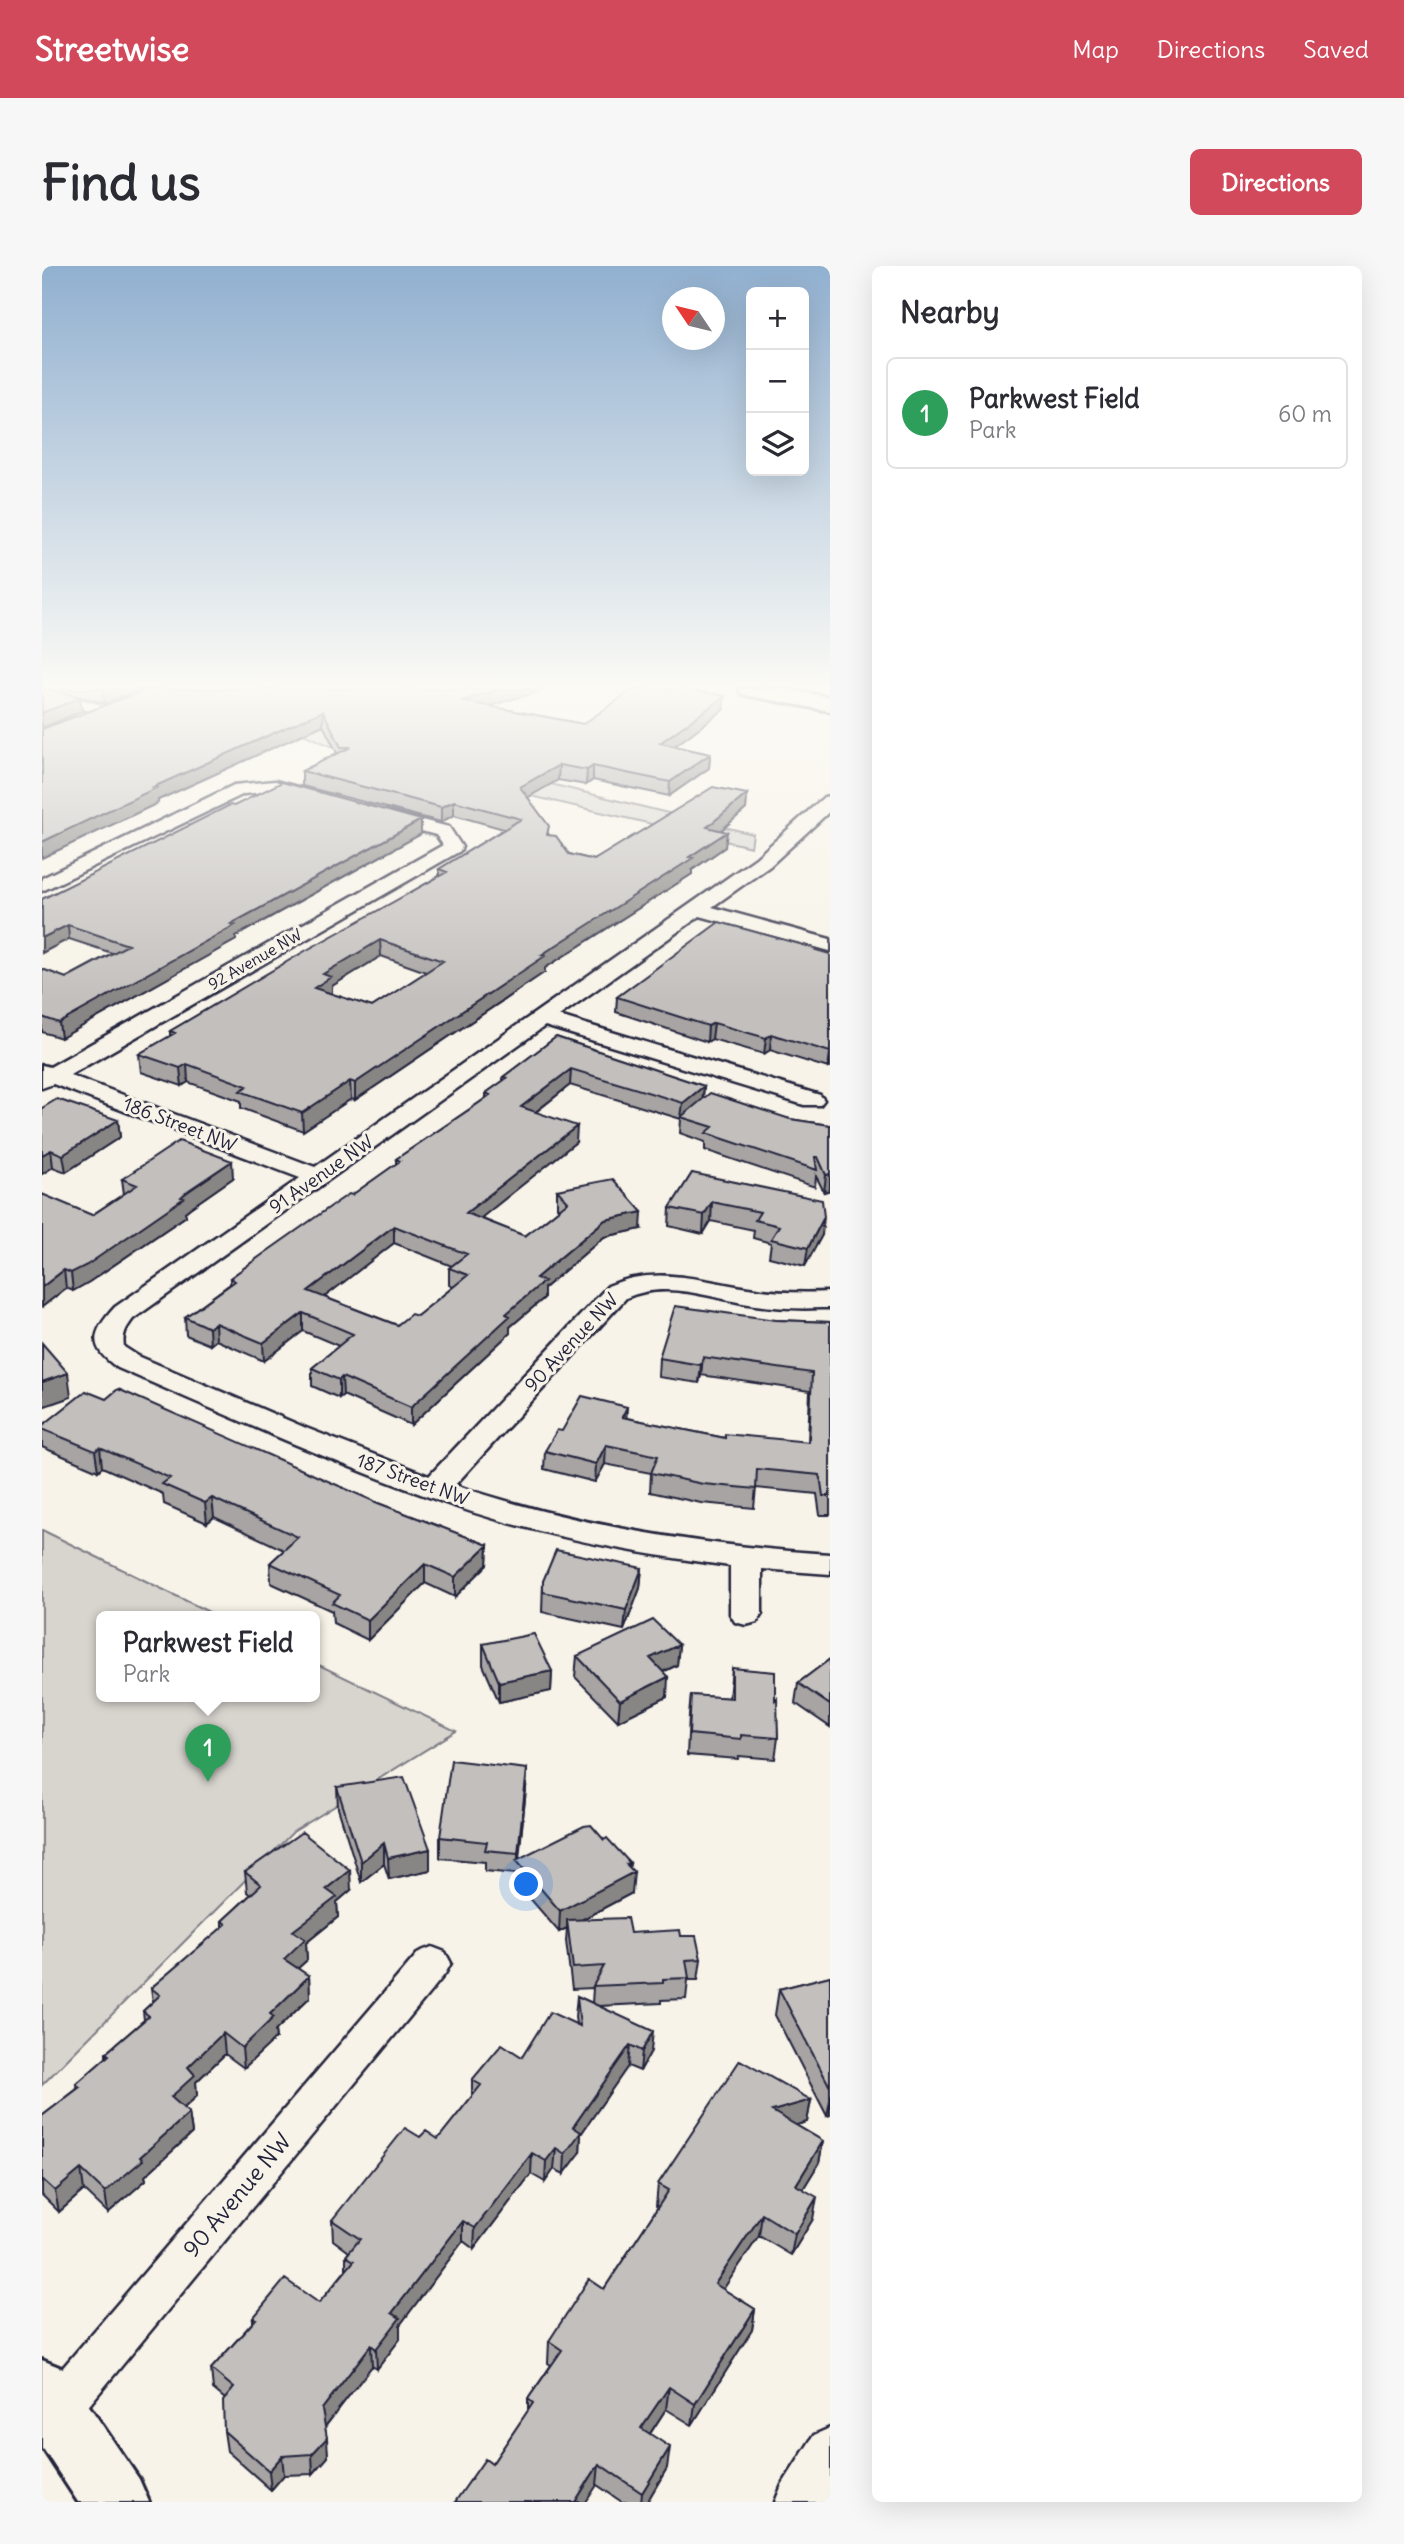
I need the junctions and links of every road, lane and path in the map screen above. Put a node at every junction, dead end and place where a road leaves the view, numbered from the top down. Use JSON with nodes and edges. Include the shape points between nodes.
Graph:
{"nodes":[{"id":1,"x":231,"y":793,"type":"edge"},
{"id":2,"x":301,"y":793,"type":"edge"},
{"id":3,"x":329,"y":801,"type":"edge"},
{"id":4,"x":830,"y":801,"type":"edge"},
{"id":5,"x":369,"y":812,"type":"edge"},
{"id":6,"x":42,"y":885,"type":"edge"},
{"id":7,"x":698,"y":908,"type":"junction"},
{"id":8,"x":830,"y":945,"type":"edge"},
{"id":9,"x":541,"y":1018,"type":"junction"},
{"id":10,"x":45,"y":1076,"type":"edge"},
{"id":11,"x":812,"y":1100,"type":"dead end"},
{"id":12,"x":317,"y":1176,"type":"junction"},
{"id":13,"x":830,"y":1300,"type":"edge"},
{"id":14,"x":109,"y":1336,"type":"joint"},
{"id":15,"x":434,"y":1489,"type":"junction"},
{"id":16,"x":746,"y":1558,"type":"junction"},
{"id":17,"x":830,"y":1564,"type":"edge"},
{"id":18,"x":746,"y":1614,"type":"dead end"},
{"id":19,"x":432,"y":1963,"type":"dead end"},
{"id":20,"x":46,"y":2410,"type":"edge"},
{"id":21,"x":830,"y":2451,"type":"edge"},
{"id":22,"x":116,"y":2502,"type":"edge"},
{"id":23,"x":799,"y":2502,"type":"edge"}],
"edges":[{"from":1,"to":6,"type":"street"},
{"from":2,"to":3,"type":"street"},
{"from":4,"to":7,"type":"street","name":"91 Avenue NW","via":[[783,846]]},
{"from":5,"to":10,"type":"street","name":"92 Avenue NW","via":[[443,831],[453,846]]},
{"from":7,"to":8,"type":"street"},
{"from":7,"to":9,"type":"street","name":"91 Avenue NW"},
{"from":9,"to":11,"type":"street"},
{"from":9,"to":12,"type":"street","name":"91 Avenue NW"},
{"from":10,"to":12,"type":"street","name":"186 Street NW"},
{"from":12,"to":14,"type":"street","name":"91 Avenue NW","via":[[124,1313]]},
{"from":13,"to":15,"type":"street","name":"90 Avenue NW","via":[[757,1298],[662,1281],[626,1286]]},
{"from":14,"to":15,"type":"street","name":"187 Street NW","via":[[112,1351],[128,1362]]},
{"from":15,"to":16,"type":"street","name":"187 Street NW","via":[[605,1536]]},
{"from":16,"to":17,"type":"street","name":"187 Street NW"},
{"from":16,"to":18,"type":"street"},
{"from":19,"to":20,"type":"street","name":"90 Avenue NW"},
{"from":20,"to":22,"type":"street"},
{"from":21,"to":23,"type":"street"}]}
